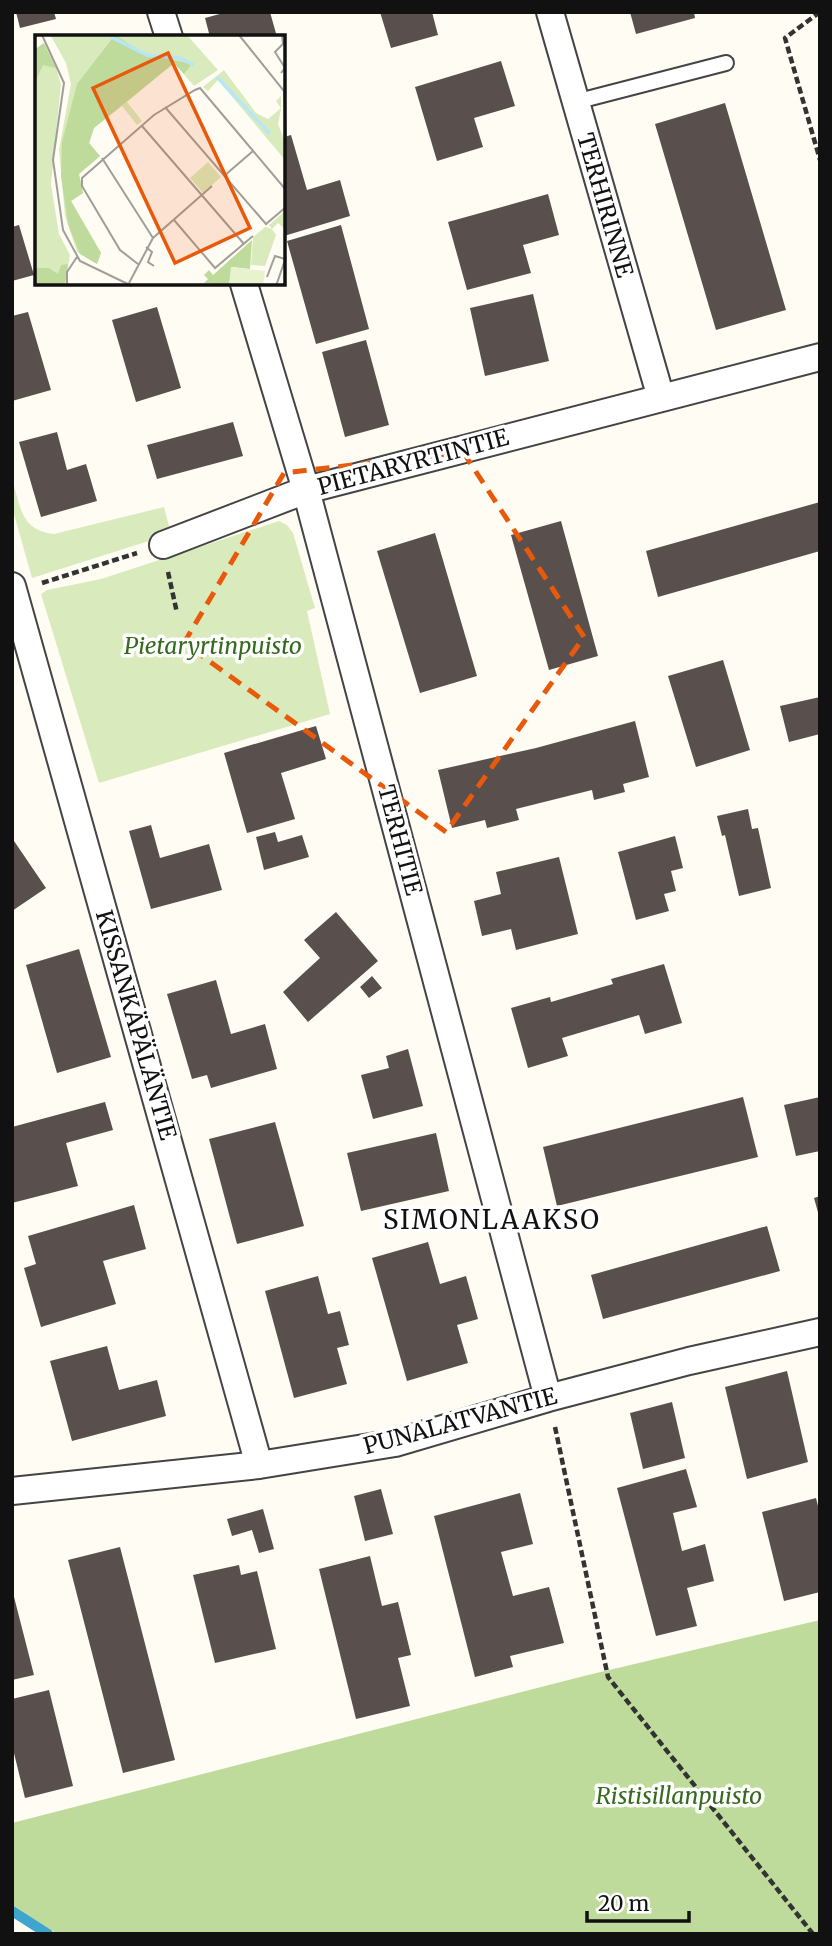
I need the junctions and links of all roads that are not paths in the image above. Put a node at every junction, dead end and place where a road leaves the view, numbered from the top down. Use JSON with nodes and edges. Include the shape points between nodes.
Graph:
{"nodes":[{"id":1,"x":162,"y":12,"type":"edge"},
{"id":2,"x":550,"y":12,"type":"edge"},
{"id":3,"x":168,"y":35,"type":"edge"},
{"id":4,"x":726,"y":63,"type":"dead end"},
{"id":5,"x":575,"y":102,"type":"junction"},
{"id":6,"x":244,"y":285,"type":"edge"},
{"id":7,"x":820,"y":357,"type":"edge"},
{"id":8,"x":661,"y":398,"type":"junction"},
{"id":9,"x":306,"y":490,"type":"junction"},
{"id":10,"x":163,"y":545,"type":"road end"},
{"id":11,"x":13,"y":589,"type":"edge"},
{"id":12,"x":820,"y":1332,"type":"edge"},
{"id":13,"x":548,"y":1398,"type":"junction"},
{"id":14,"x":259,"y":1465,"type":"junction"},
{"id":15,"x":12,"y":1491,"type":"edge"}],
"edges":[{"from":1,"to":3,"type":"street"},
{"from":2,"to":5,"type":"street","name":"TERHIRINNE"},
{"from":4,"to":5,"type":"lane"},
{"from":5,"to":8,"type":"street","name":"TERHIRINNE"},
{"from":6,"to":9,"type":"street","name":"TERHITIE"},
{"from":7,"to":8,"type":"street","name":"PIETARYRTINTIE"},
{"from":8,"to":9,"type":"street","name":"PIETARYRTINTIE"},
{"from":9,"to":10,"type":"street","name":"PIETARYRTINTIE"},
{"from":9,"to":13,"type":"street","name":"TERHITIE"},
{"from":11,"to":14,"type":"street","name":"KISSANKÄPÄLÄNTIE"},
{"from":12,"to":13,"type":"street","name":"PUNALATVANTIE"},
{"from":13,"to":14,"type":"street","name":"PUNALATVANTIE","via":[[395,1443]]},
{"from":14,"to":15,"type":"street","name":"PUNALATVANTIE"}]}
